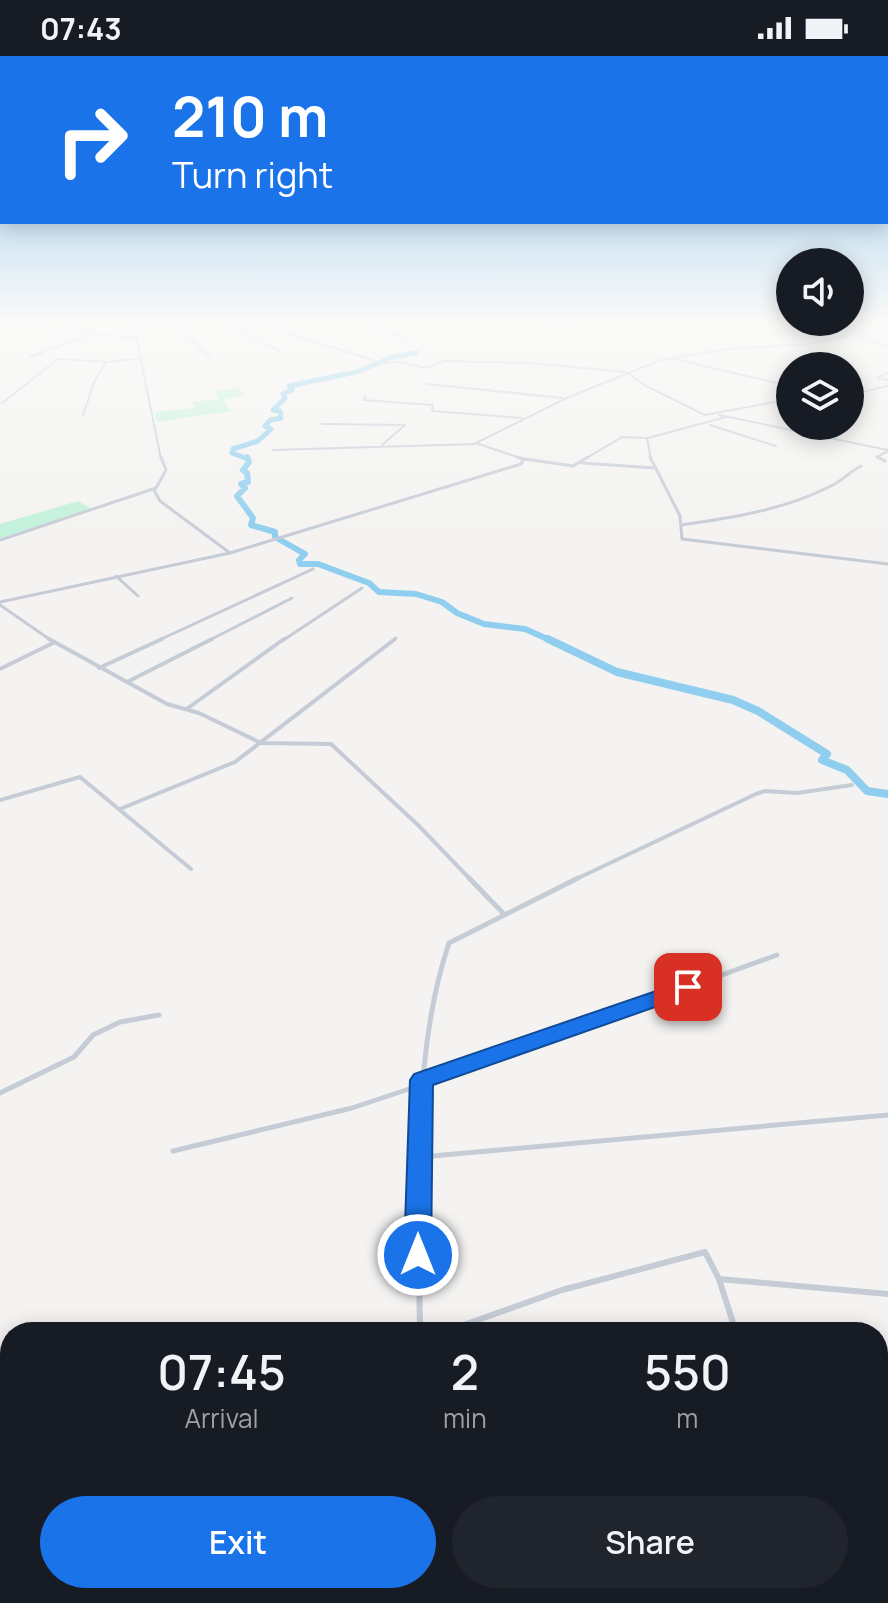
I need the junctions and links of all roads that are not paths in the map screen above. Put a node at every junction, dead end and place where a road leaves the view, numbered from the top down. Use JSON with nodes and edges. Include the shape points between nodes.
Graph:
{"nodes":[{"id":1,"x":91,"y":391,"type":"edge"},
{"id":2,"x":149,"y":391,"type":"edge"},
{"id":3,"x":493,"y":391,"type":"edge"},
{"id":4,"x":586,"y":391,"type":"edge"},
{"id":5,"x":656,"y":391,"type":"edge"},
{"id":6,"x":366,"y":396,"type":"dead end"},
{"id":7,"x":566,"y":399,"type":"junction"},
{"id":8,"x":776,"y":402,"type":"edge"},
{"id":9,"x":716,"y":414,"type":"junction"},
{"id":10,"x":83,"y":415,"type":"dead end"},
{"id":11,"x":726,"y":417,"type":"junction"},
{"id":12,"x":524,"y":418,"type":"junction"},
{"id":13,"x":322,"y":424,"type":"dead end"},
{"id":14,"x":707,"y":424,"type":"junction"},
{"id":15,"x":647,"y":438,"type":"junction"},
{"id":16,"x":475,"y":444,"type":"junction"},
{"id":17,"x":776,"y":446,"type":"dead end"},
{"id":18,"x":381,"y":447,"type":"junction"},
{"id":19,"x":273,"y":450,"type":"dead end"},
{"id":20,"x":888,"y":450,"type":"edge"},
{"id":21,"x":524,"y":459,"type":"junction"},
{"id":22,"x":885,"y":461,"type":"dead end"},
{"id":23,"x":581,"y":464,"type":"junction"},
{"id":24,"x":861,"y":466,"type":"dead end"},
{"id":25,"x":655,"y":468,"type":"junction"},
{"id":26,"x":154,"y":490,"type":"junction"},
{"id":27,"x":681,"y":525,"type":"junction"},
{"id":28,"x":0,"y":540,"type":"edge"},
{"id":29,"x":230,"y":553,"type":"junction"},
{"id":30,"x":888,"y":564,"type":"edge"},
{"id":31,"x":313,"y":569,"type":"dead end"},
{"id":32,"x":116,"y":576,"type":"junction"},
{"id":33,"x":362,"y":588,"type":"dead end"},
{"id":34,"x":138,"y":596,"type":"dead end"},
{"id":35,"x":292,"y":598,"type":"dead end"},
{"id":36,"x":0,"y":603,"type":"edge"},
{"id":37,"x":396,"y":638,"type":"dead end"},
{"id":38,"x":53,"y":643,"type":"junction"},
{"id":39,"x":99,"y":668,"type":"junction"},
{"id":40,"x":0,"y":669,"type":"edge"},
{"id":41,"x":127,"y":682,"type":"junction"},
{"id":42,"x":186,"y":709,"type":"junction"},
{"id":43,"x":261,"y":743,"type":"junction"},
{"id":44,"x":852,"y":785,"type":"dead end"},
{"id":45,"x":0,"y":800,"type":"edge"},
{"id":46,"x":120,"y":809,"type":"junction"},
{"id":47,"x":191,"y":869,"type":"dead end"},
{"id":48,"x":503,"y":913,"type":"junction"},
{"id":49,"x":777,"y":955,"type":"dead end"},
{"id":50,"x":159,"y":1015,"type":"dead end"},
{"id":51,"x":422,"y":1082,"type":"junction"},
{"id":52,"x":0,"y":1093,"type":"edge"},
{"id":53,"x":888,"y":1115,"type":"edge"},
{"id":54,"x":173,"y":1151,"type":"dead end"},
{"id":55,"x":421,"y":1157,"type":"junction"},
{"id":56,"x":719,"y":1279,"type":"junction"},
{"id":57,"x":888,"y":1294,"type":"edge"},
{"id":58,"x":420,"y":1322,"type":"edge"},
{"id":59,"x":472,"y":1322,"type":"edge"},
{"id":60,"x":733,"y":1322,"type":"edge"}],
"edges":[{"from":1,"to":10,"type":"street"},
{"from":2,"to":26,"type":"street","via":[[167,473]]},
{"from":3,"to":7,"type":"street"},
{"from":4,"to":7,"type":"street"},
{"from":5,"to":9,"type":"street","via":[[696,412]]},
{"from":6,"to":12,"type":"street","via":[[363,400],[433,405],[432,411]]},
{"from":7,"to":12,"type":"street"},
{"from":8,"to":9,"type":"street"},
{"from":9,"to":11,"type":"street"},
{"from":11,"to":14,"type":"street"},
{"from":11,"to":20,"type":"street"},
{"from":12,"to":16,"type":"street"},
{"from":13,"to":18,"type":"street","via":[[405,425]]},
{"from":14,"to":15,"type":"street"},
{"from":14,"to":17,"type":"street"},
{"from":15,"to":23,"type":"street","via":[[622,437]]},
{"from":15,"to":25,"type":"street"},
{"from":16,"to":18,"type":"street"},
{"from":16,"to":21,"type":"street"},
{"from":18,"to":19,"type":"street"},
{"from":20,"to":22,"type":"street","via":[[877,457]]},
{"from":21,"to":23,"type":"street","via":[[565,467]]},
{"from":21,"to":29,"type":"street"},
{"from":23,"to":25,"type":"street"},
{"from":24,"to":27,"type":"street","via":[[801,498]]},
{"from":25,"to":27,"type":"street"},
{"from":26,"to":28,"type":"street"},
{"from":26,"to":29,"type":"street","via":[[160,501]]},
{"from":27,"to":30,"type":"street","via":[[680,537],[688,540]]},
{"from":29,"to":32,"type":"street"},
{"from":31,"to":39,"type":"street"},
{"from":32,"to":34,"type":"street"},
{"from":32,"to":36,"type":"street"},
{"from":33,"to":42,"type":"street"},
{"from":35,"to":41,"type":"street"},
{"from":36,"to":38,"type":"street"},
{"from":37,"to":43,"type":"street"},
{"from":38,"to":39,"type":"street"},
{"from":38,"to":40,"type":"street"},
{"from":39,"to":41,"type":"street"},
{"from":41,"to":42,"type":"street"},
{"from":42,"to":43,"type":"street"},
{"from":43,"to":46,"type":"street","via":[[220,770]]},
{"from":43,"to":48,"type":"street","via":[[331,744]]},
{"from":44,"to":48,"type":"street","via":[[756,794]]},
{"from":45,"to":46,"type":"street","via":[[75,776]]},
{"from":46,"to":47,"type":"street"},
{"from":48,"to":51,"type":"street","via":[[454,939],[446,949]]},
{"from":49,"to":51,"type":"street"},
{"from":50,"to":52,"type":"street","via":[[120,1022],[93,1035],[74,1057]]},
{"from":51,"to":54,"type":"street","via":[[352,1108]]},
{"from":51,"to":55,"type":"street"},
{"from":53,"to":55,"type":"street"},
{"from":55,"to":58,"type":"street"},
{"from":56,"to":57,"type":"street"},
{"from":56,"to":59,"type":"street","via":[[705,1252],[562,1290]]},
{"from":56,"to":60,"type":"street"}]}
